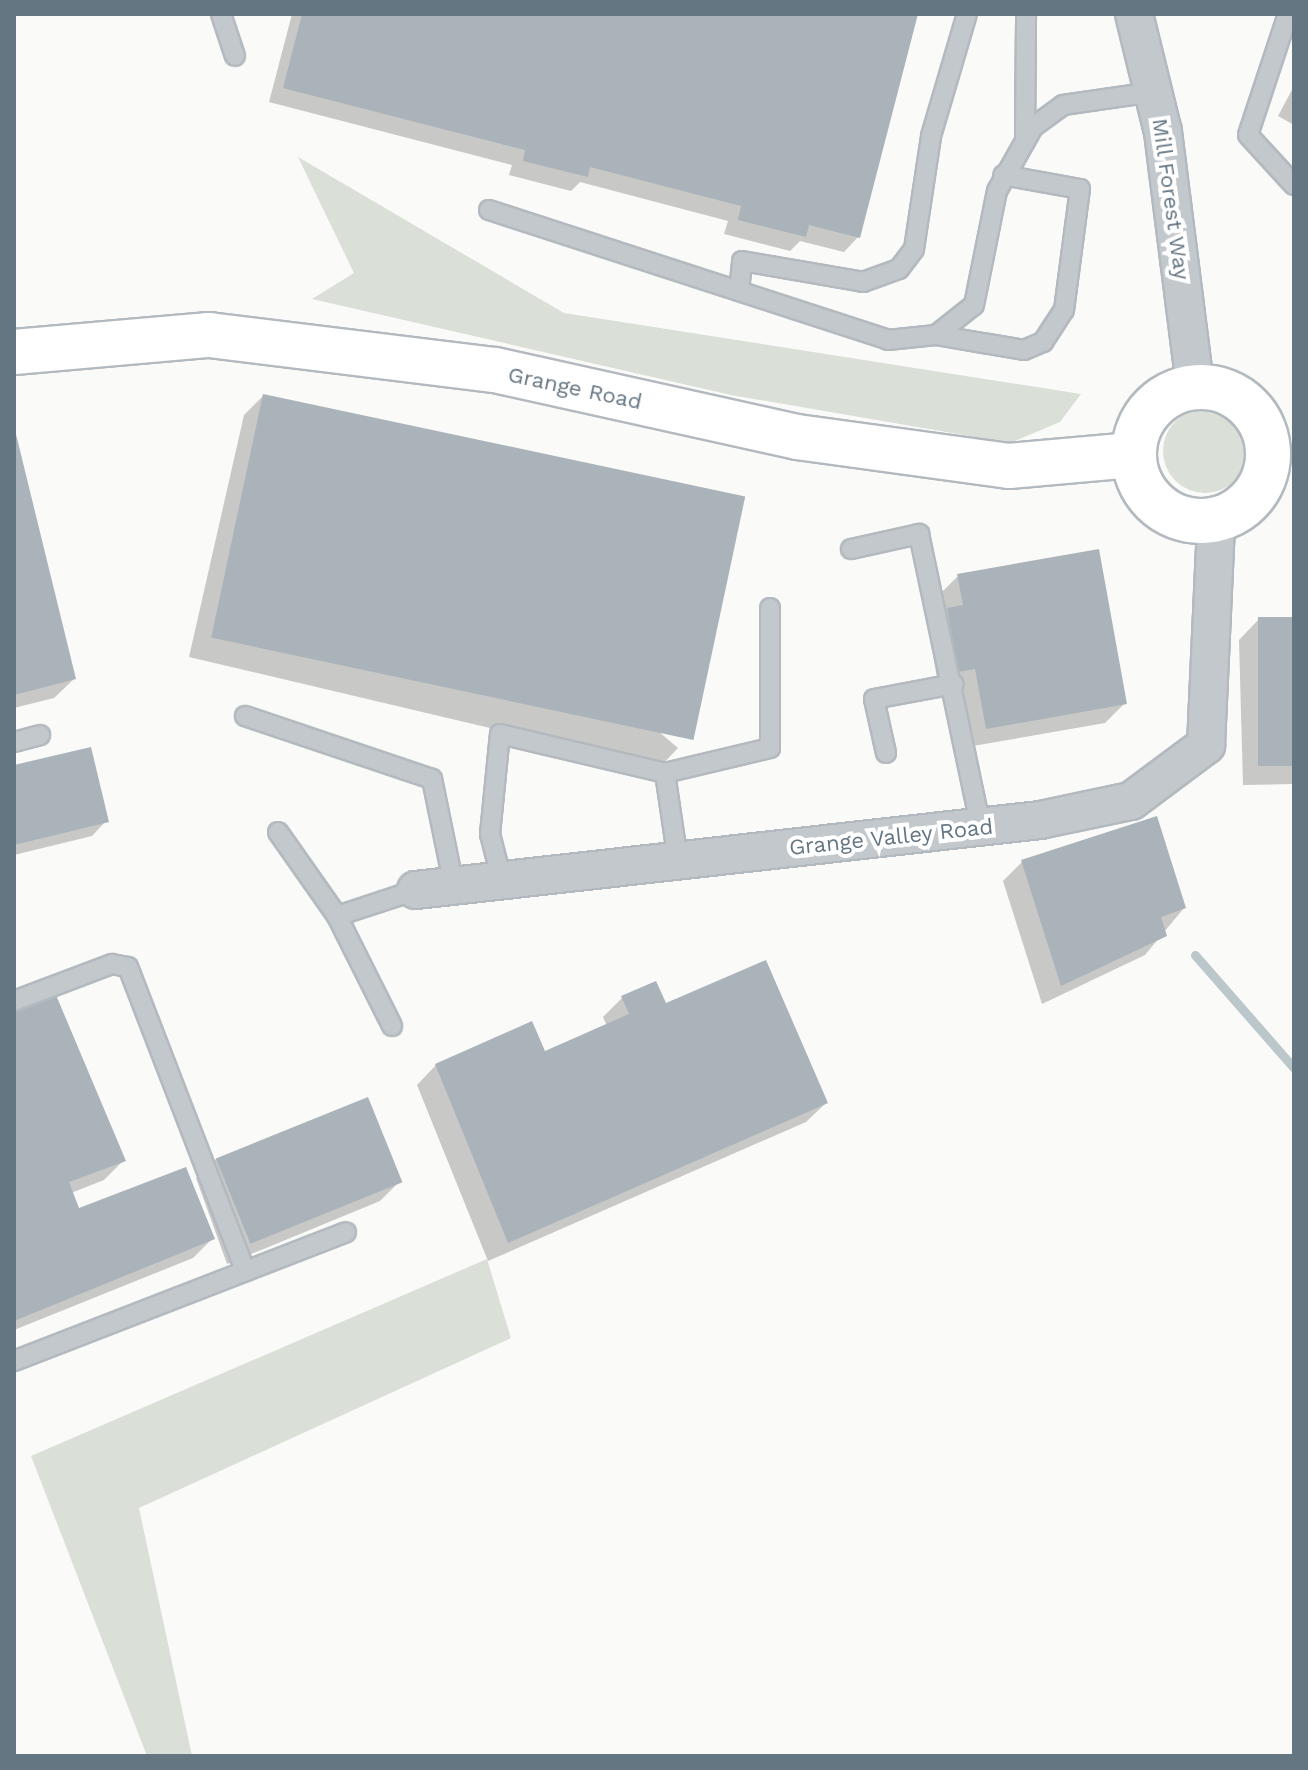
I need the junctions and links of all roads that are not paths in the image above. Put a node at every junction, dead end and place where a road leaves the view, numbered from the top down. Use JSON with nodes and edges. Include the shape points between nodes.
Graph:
{"nodes":[{"id":1,"x":221,"y":14,"type":"edge"},
{"id":2,"x":967,"y":14,"type":"edge"},
{"id":3,"x":1026,"y":14,"type":"edge"},
{"id":4,"x":1134,"y":14,"type":"edge"},
{"id":5,"x":1288,"y":14,"type":"edge"},
{"id":6,"x":235,"y":56,"type":"dead end"},
{"id":7,"x":1153,"y":92,"type":"junction"},
{"id":8,"x":1025,"y":137,"type":"junction"},
{"id":9,"x":1003,"y":175,"type":"junction"},
{"id":10,"x":1294,"y":185,"type":"edge"},
{"id":11,"x":489,"y":210,"type":"dead end"},
{"id":12,"x":739,"y":291,"type":"junction"},
{"id":13,"x":936,"y":335,"type":"junction"},
{"id":14,"x":14,"y":352,"type":"edge"},
{"id":15,"x":1195,"y":386,"type":"junction"},
{"id":16,"x":1282,"y":442,"type":"edge"},
{"id":17,"x":1133,"y":455,"type":"junction"},
{"id":18,"x":1216,"y":521,"type":"junction"},
{"id":19,"x":851,"y":549,"type":"dead end"},
{"id":20,"x":770,"y":608,"type":"dead end"},
{"id":21,"x":954,"y":684,"type":"junction"},
{"id":22,"x":245,"y":716,"type":"dead end"},
{"id":23,"x":40,"y":735,"type":"dead end"},
{"id":24,"x":14,"y":742,"type":"edge"},
{"id":25,"x":886,"y":753,"type":"dead end"},
{"id":26,"x":665,"y":773,"type":"junction"},
{"id":27,"x":981,"y":827,"type":"junction"},
{"id":28,"x":278,"y":832,"type":"dead end"},
{"id":29,"x":678,"y":861,"type":"junction"},
{"id":30,"x":502,"y":881,"type":"junction"},
{"id":31,"x":454,"y":886,"type":"junction"},
{"id":32,"x":416,"y":890,"type":"joint"},
{"id":33,"x":337,"y":916,"type":"junction"},
{"id":34,"x":14,"y":1001,"type":"edge"},
{"id":35,"x":392,"y":1026,"type":"dead end"},
{"id":36,"x":346,"y":1232,"type":"dead end"},
{"id":37,"x":245,"y":1271,"type":"junction"},
{"id":38,"x":14,"y":1361,"type":"edge"}],
"edges":[{"from":1,"to":6,"type":"lane"},
{"from":2,"to":12,"type":"lane","via":[[931,136],[914,249],[899,269],[863,282],[742,261]]},
{"from":3,"to":8,"type":"lane"},
{"from":4,"to":7,"type":"street","name":"Mill Forest Way"},
{"from":5,"to":10,"type":"lane","via":[[1248,135]]},
{"from":7,"to":8,"type":"lane","via":[[1063,105]]},
{"from":7,"to":15,"type":"street","name":"Mill Forest Way"},
{"from":8,"to":9,"type":"lane"},
{"from":9,"to":13,"type":"lane","via":[[974,305]]},
{"from":9,"to":13,"type":"lane","via":[[1080,189],[1064,310],[1043,342],[1024,350]]},
{"from":11,"to":12,"type":"lane"},
{"from":12,"to":13,"type":"lane","via":[[888,340]]},
{"from":14,"to":17,"type":"main road","name":"Grange Road","via":[[209,335],[495,370],[797,437],[1009,466]]},
{"from":15,"to":16,"type":"main road","via":[[1222,389],[1248,403]]},
{"from":15,"to":17,"type":"main road","via":[[1159,401],[1140,424]]},
{"from":16,"to":18,"type":"main road","via":[[1264,484],[1241,510]]},
{"from":17,"to":18,"type":"main road","via":[[1155,505],[1181,519]]},
{"from":18,"to":27,"type":"street","name":"Grange Valley Road","via":[[1206,745],[1131,801]]},
{"from":19,"to":21,"type":"lane","via":[[919,534]]},
{"from":20,"to":26,"type":"lane","via":[[770,748]]},
{"from":21,"to":25,"type":"lane","via":[[874,699]]},
{"from":21,"to":27,"type":"lane"},
{"from":22,"to":31,"type":"lane","via":[[432,779]]},
{"from":23,"to":24,"type":"lane"},
{"from":26,"to":29,"type":"lane"},
{"from":26,"to":30,"type":"lane","via":[[500,734],[490,834]]},
{"from":27,"to":29,"type":"street","name":"Grange Valley Road"},
{"from":28,"to":33,"type":"lane"},
{"from":29,"to":30,"type":"street","name":"Grange Valley Road"},
{"from":30,"to":31,"type":"street","name":"Grange Valley Road"},
{"from":31,"to":32,"type":"street","name":"Grange Valley Road"},
{"from":32,"to":33,"type":"lane","name":"Grange Valley Road"},
{"from":33,"to":35,"type":"lane"},
{"from":34,"to":37,"type":"lane","via":[[112,964],[128,967]]},
{"from":36,"to":37,"type":"lane"},
{"from":37,"to":38,"type":"lane"}]}
